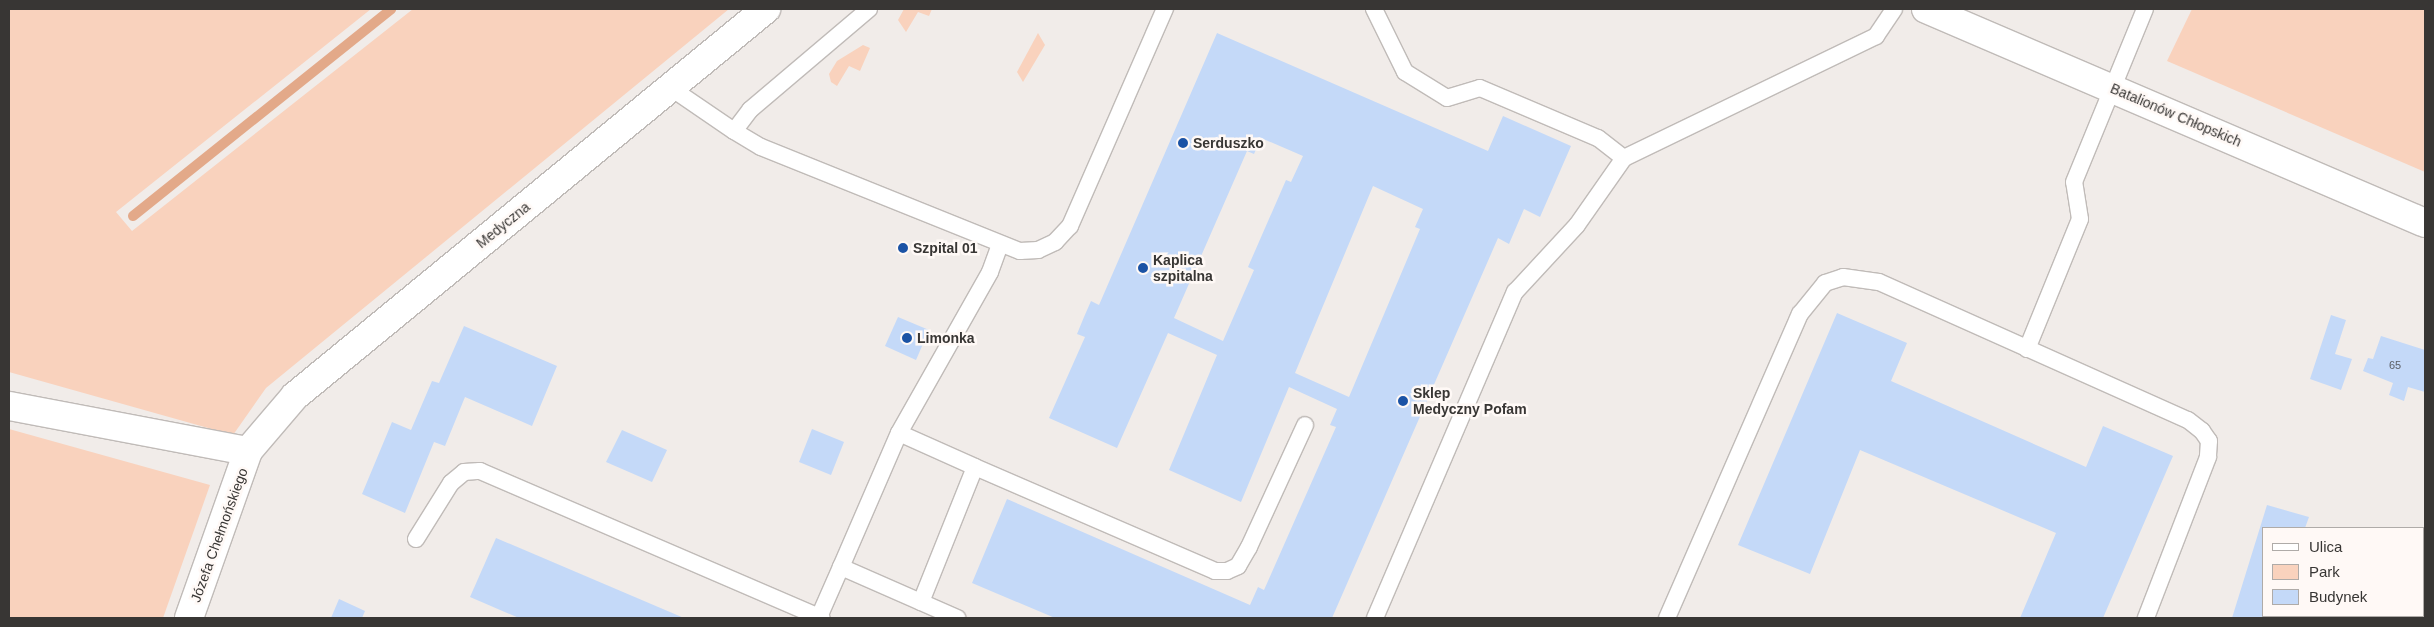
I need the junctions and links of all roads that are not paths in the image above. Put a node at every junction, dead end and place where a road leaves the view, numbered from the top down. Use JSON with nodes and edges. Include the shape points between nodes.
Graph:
{"nodes":[{"id":1,"x":766,"y":9,"type":"edge"},
{"id":2,"x":869,"y":9,"type":"edge"},
{"id":3,"x":1164,"y":9,"type":"edge"},
{"id":4,"x":1374,"y":9,"type":"edge"},
{"id":5,"x":1894,"y":9,"type":"edge"},
{"id":6,"x":1926,"y":9,"type":"edge"},
{"id":7,"x":2145,"y":9,"type":"edge"},
{"id":8,"x":671,"y":88,"type":"junction"},
{"id":9,"x":2111,"y":88,"type":"junction"},
{"id":10,"x":734,"y":131,"type":"junction"},
{"id":11,"x":1624,"y":158,"type":"junction"},
{"id":12,"x":2425,"y":223,"type":"edge"},
{"id":13,"x":1000,"y":245,"type":"junction"},
{"id":14,"x":2027,"y":349,"type":"junction"},
{"id":15,"x":9,"y":406,"type":"edge"},
{"id":16,"x":1305,"y":425,"type":"dead end"},
{"id":17,"x":899,"y":433,"type":"junction"},
{"id":18,"x":248,"y":451,"type":"junction"},
{"id":19,"x":976,"y":467,"type":"junction"},
{"id":20,"x":416,"y":539,"type":"dead end"},
{"id":21,"x":841,"y":567,"type":"junction"},
{"id":22,"x":921,"y":602,"type":"junction"},
{"id":23,"x":189,"y":618,"type":"edge"},
{"id":24,"x":820,"y":618,"type":"edge"},
{"id":25,"x":957,"y":618,"type":"edge"},
{"id":26,"x":1375,"y":618,"type":"edge"},
{"id":27,"x":1667,"y":618,"type":"edge"},
{"id":28,"x":2146,"y":618,"type":"edge"}],
"edges":[{"from":1,"to":8,"type":"street","name":"Medyczna"},
{"from":2,"to":10,"type":"lane","via":[[750,110]]},
{"from":3,"to":13,"type":"lane","via":[[1070,226],[1055,242],[1038,250]]},
{"from":4,"to":11,"type":"lane","via":[[1405,72],[1447,98],[1480,88],[1598,138]]},
{"from":5,"to":11,"type":"lane","via":[[1876,36]]},
{"from":6,"to":9,"type":"street","name":"Batalionów Chłopskich"},
{"from":7,"to":9,"type":"lane"},
{"from":8,"to":10,"type":"lane"},
{"from":8,"to":18,"type":"street","name":"Medyczna","via":[[295,396]]},
{"from":9,"to":12,"type":"street","name":"Batalionów Chłopskich"},
{"from":9,"to":14,"type":"lane","via":[[2074,182],[2080,219]]},
{"from":10,"to":13,"type":"lane","via":[[761,147]]},
{"from":11,"to":26,"type":"lane","via":[[1577,225],[1515,292]]},
{"from":13,"to":17,"type":"lane","via":[[990,272]]},
{"from":14,"to":27,"type":"lane","via":[[1871,280],[1843,277],[1825,283],[1800,314]]},
{"from":14,"to":28,"type":"lane","via":[[2188,420],[2209,441],[2202,474]]},
{"from":15,"to":18,"type":"street"},
{"from":16,"to":19,"type":"lane","via":[[1249,547],[1238,566],[1226,571],[1215,571]]},
{"from":17,"to":19,"type":"lane"},
{"from":17,"to":21,"type":"lane"},
{"from":18,"to":23,"type":"street","name":"Józefa Chełmońskiego"},
{"from":19,"to":22,"type":"lane"},
{"from":20,"to":24,"type":"lane","via":[[451,483],[464,472],[480,471]]},
{"from":21,"to":22,"type":"lane"},
{"from":21,"to":24,"type":"lane"},
{"from":22,"to":25,"type":"lane"}]}
